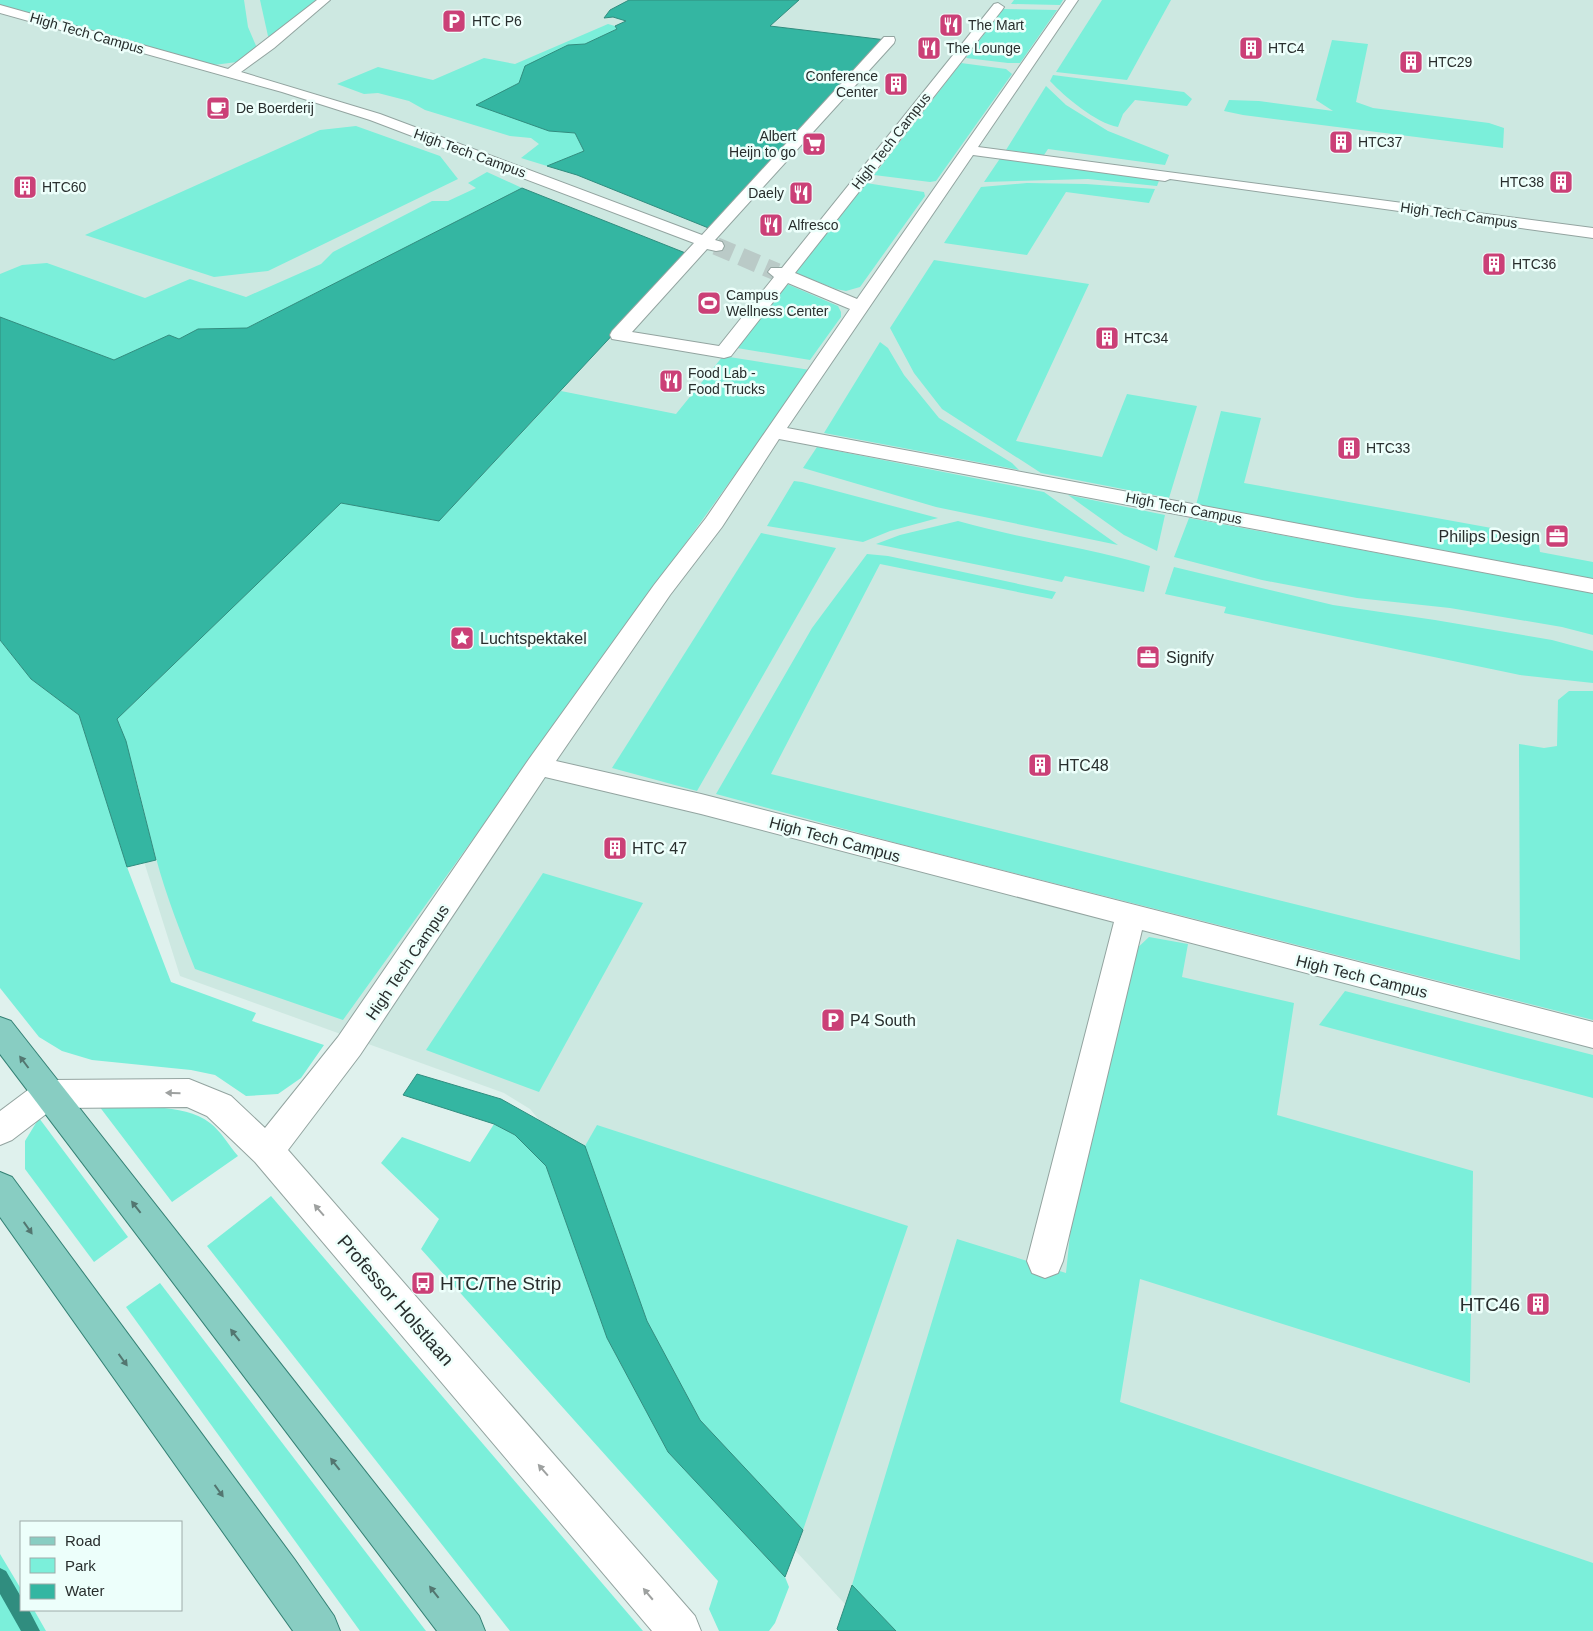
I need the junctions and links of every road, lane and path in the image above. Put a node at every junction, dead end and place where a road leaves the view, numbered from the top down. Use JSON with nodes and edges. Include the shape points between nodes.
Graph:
{"nodes":[{"id":1,"x":324,"y":0,"type":"edge"},
{"id":2,"x":1072,"y":0,"type":"edge"},
{"id":3,"x":998,"y":7,"type":"dead end"},
{"id":4,"x":0,"y":9,"type":"edge"},
{"id":5,"x":889,"y":40,"type":"dead end"},
{"id":6,"x":231,"y":73,"type":"junction"},
{"id":7,"x":970,"y":150,"type":"junction"},
{"id":8,"x":1593,"y":233,"type":"edge"},
{"id":9,"x":711,"y":244,"type":"junction"},
{"id":10,"x":781,"y":273,"type":"junction"},
{"id":11,"x":860,"y":307,"type":"junction"},
{"id":12,"x":774,"y":432,"type":"junction"},
{"id":13,"x":1593,"y":586,"type":"edge"},
{"id":14,"x":538,"y":766,"type":"junction"},
{"id":15,"x":1130,"y":917,"type":"junction"},
{"id":16,"x":0,"y":1030,"type":"edge"},
{"id":17,"x":1593,"y":1035,"type":"edge"},
{"id":18,"x":48,"y":1094,"type":"junction"},
{"id":19,"x":0,"y":1130,"type":"edge"},
{"id":20,"x":267,"y":1151,"type":"junction"},
{"id":21,"x":0,"y":1188,"type":"edge"},
{"id":22,"x":1045,"y":1261,"type":"dead end"},
{"id":23,"x":319,"y":1631,"type":"edge"},
{"id":24,"x":464,"y":1631,"type":"edge"},
{"id":25,"x":680,"y":1631,"type":"edge"}],
"edges":[{"from":1,"to":6,"type":"street"},
{"from":2,"to":7,"type":"street","name":"High Tech Campus"},
{"from":3,"to":10,"type":"street","name":"High Tech Campus"},
{"from":4,"to":6,"type":"street","name":"High Tech Campus"},
{"from":5,"to":9,"type":"street","name":"High Tech Campus"},
{"from":6,"to":9,"type":"street","name":"High Tech Campus","via":[[420,134]]},
{"from":7,"to":8,"type":"street","name":"High Tech Campus"},
{"from":7,"to":11,"type":"street","name":"High Tech Campus"},
{"from":9,"to":10,"type":"street","name":"High Tech Campus","via":[[619,335],[724,352]]},
{"from":10,"to":11,"type":"street"},
{"from":11,"to":12,"type":"street","name":"High Tech Campus"},
{"from":12,"to":13,"type":"street","name":"High Tech Campus"},
{"from":12,"to":14,"type":"street","name":"High Tech Campus","via":[[714,522]]},
{"from":14,"to":15,"type":"street","name":"High Tech Campus","via":[[710,806]]},
{"from":14,"to":20,"type":"street","name":"High Tech Campus","via":[[349,1046]]},
{"from":15,"to":17,"type":"street","name":"High Tech Campus"},
{"from":15,"to":22,"type":"street"},
{"from":18,"to":16,"type":"main road","one_way":true},
{"from":18,"to":19,"type":"street"},
{"from":20,"to":18,"type":"street","name":"Professor Holstlaan","one_way":true,"via":[[219,1106],[189,1093]]},
{"from":24,"to":18,"type":"main road","one_way":true},
{"from":25,"to":20,"type":"street","name":"Professor Holstlaan","one_way":true},
{"from":21,"to":23,"type":"main road","one_way":true}]}
